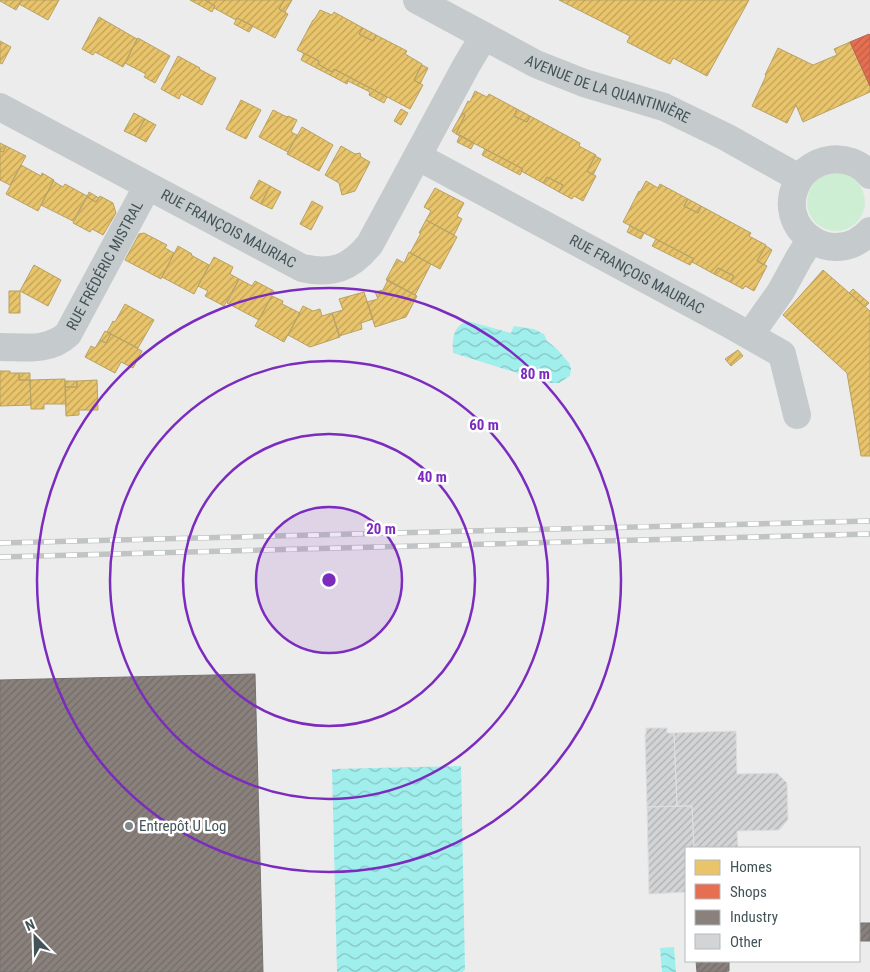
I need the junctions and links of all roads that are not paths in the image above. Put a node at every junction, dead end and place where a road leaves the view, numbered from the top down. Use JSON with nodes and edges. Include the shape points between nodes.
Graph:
{"nodes":[{"id":1,"x":417,"y":0,"type":"edge"},
{"id":2,"x":484,"y":36,"type":"junction"},
{"id":3,"x":0,"y":107,"type":"edge"},
{"id":4,"x":417,"y":158,"type":"junction"},
{"id":5,"x":869,"y":172,"type":"edge"},
{"id":6,"x":799,"y":178,"type":"junction"},
{"id":7,"x":147,"y":187,"type":"junction"},
{"id":8,"x":870,"y":231,"type":"edge"},
{"id":9,"x":810,"y":239,"type":"junction"},
{"id":10,"x":750,"y":335,"type":"junction"},
{"id":11,"x":0,"y":347,"type":"edge"},
{"id":12,"x":798,"y":415,"type":"dead end"}],
"edges":[{"from":1,"to":2,"type":"street","name":"AVENUE DE LA QUANTINIÈRE"},
{"from":2,"to":4,"type":"street","name":"RUE FRANÇOIS MAURIAC"},
{"from":2,"to":6,"type":"street","name":"AVENUE DE LA QUANTINIÈRE","via":[[562,75],[664,106]]},
{"from":3,"to":7,"type":"street","name":"RUE FRANÇOIS MAURIAC"},
{"from":4,"to":7,"type":"street","name":"RUE FRANÇOIS MAURIAC","via":[[370,244],[352,262],[327,271],[302,268]]},
{"from":4,"to":10,"type":"street","name":"RUE FRANÇOIS MAURIAC"},
{"from":5,"to":6,"type":"street","via":[[847,160],[831,160],[817,164]]},
{"from":6,"to":9,"type":"street","via":[[792,196],[793,214],[798,226]]},
{"from":7,"to":11,"type":"street","name":"RUE FRÉDÉRIC MISTRAL","via":[[68,334],[44,347]]},
{"from":8,"to":9,"type":"street","via":[[855,243],[842,247],[823,245]]},
{"from":9,"to":10,"type":"street"},
{"from":10,"to":12,"type":"street","name":"RUE FRANÇOIS MAURIAC","via":[[782,354]]}]}
